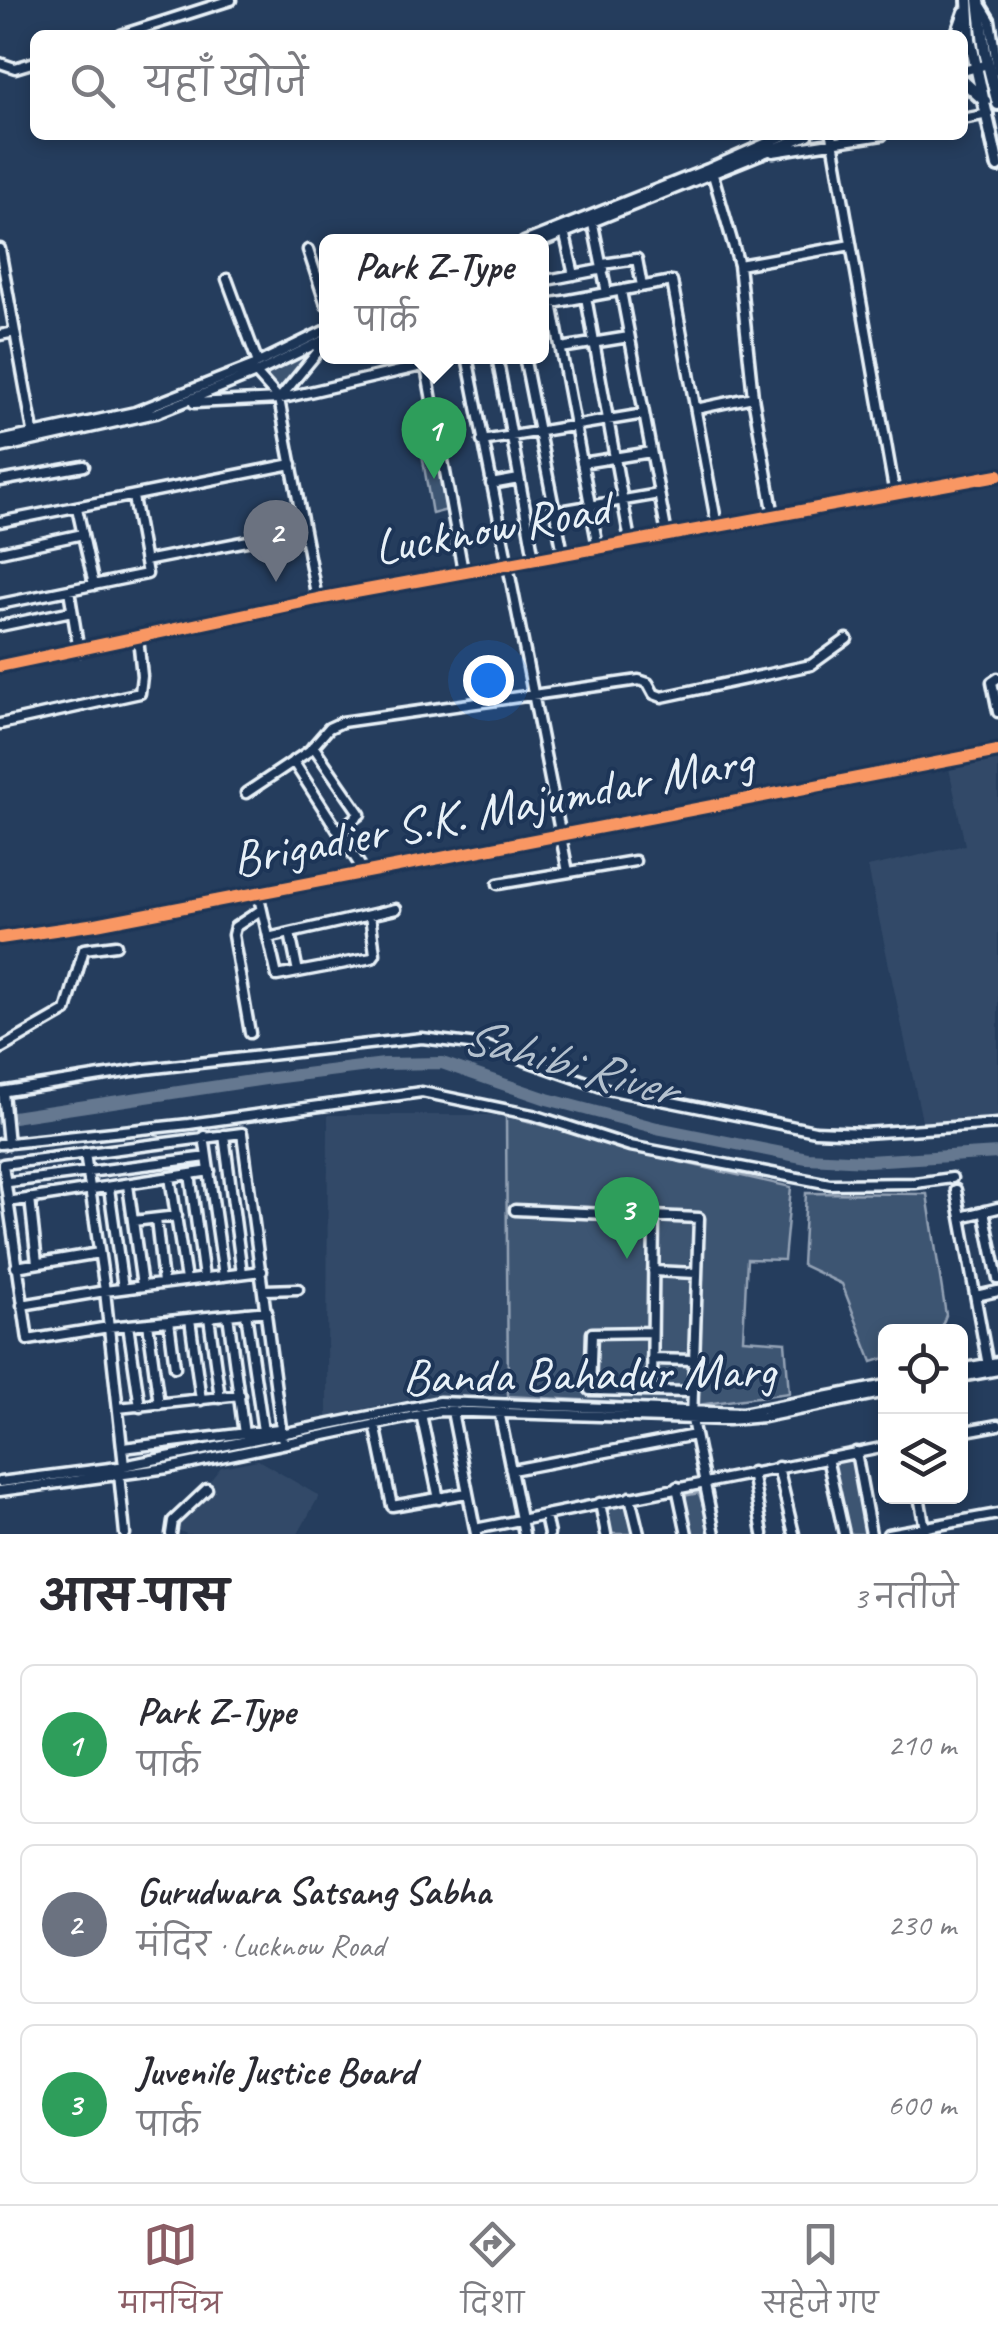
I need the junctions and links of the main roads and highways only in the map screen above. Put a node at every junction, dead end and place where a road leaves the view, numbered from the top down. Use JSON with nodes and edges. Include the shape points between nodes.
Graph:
{"nodes":[{"id":1,"x":973,"y":3,"type":"edge"},
{"id":2,"x":960,"y":30,"type":"edge"},
{"id":3,"x":981,"y":61,"type":"edge"},
{"id":4,"x":968,"y":87,"type":"edge"},
{"id":5,"x":998,"y":104,"type":"edge"},
{"id":6,"x":987,"y":108,"type":"junction"},
{"id":7,"x":998,"y":166,"type":"edge"}],
"edges":[{"from":1,"to":2,"type":"main road"},
{"from":1,"to":3,"type":"main road"},
{"from":3,"to":5,"type":"main road"},
{"from":3,"to":6,"type":"main road"},
{"from":4,"to":6,"type":"main road"},
{"from":6,"to":7,"type":"main road"}]}
